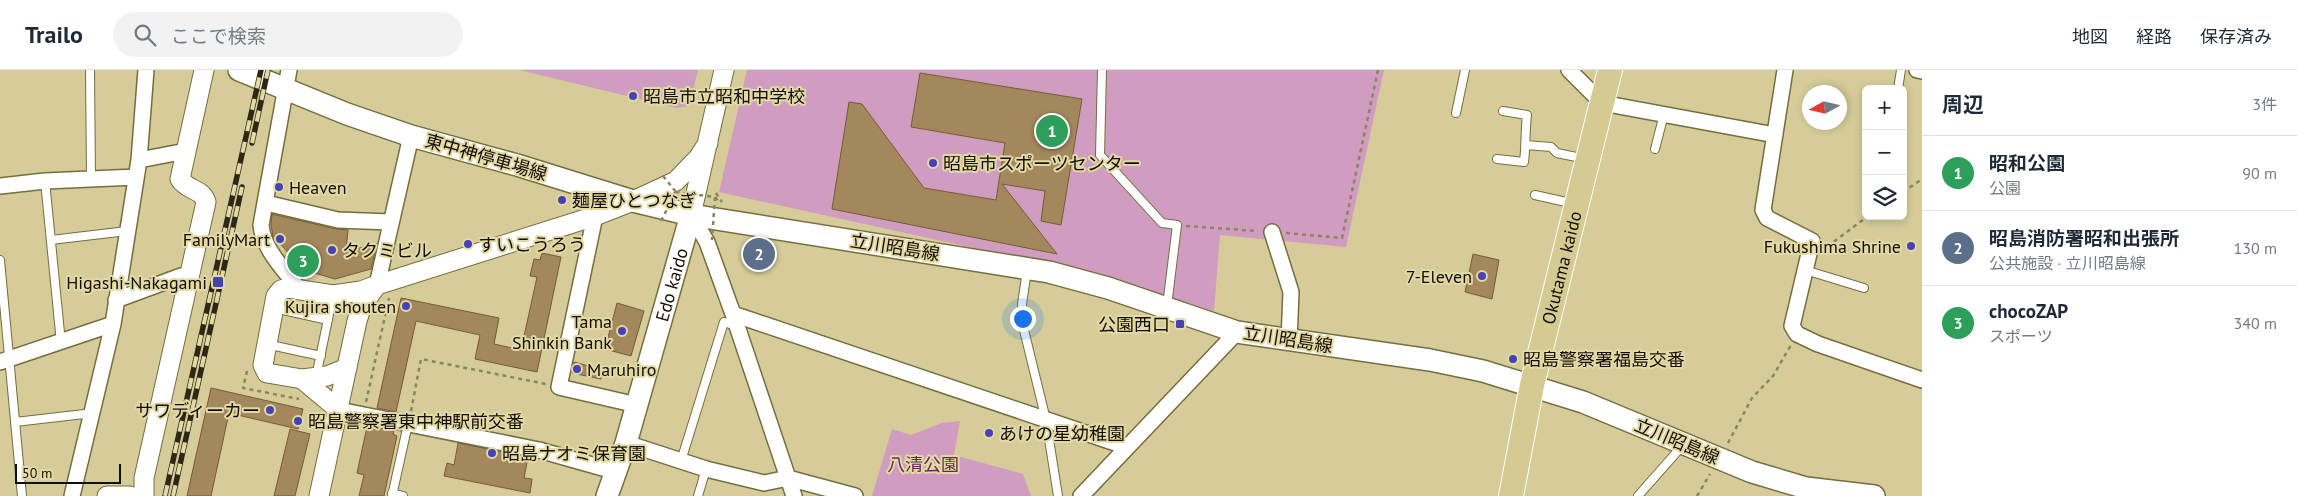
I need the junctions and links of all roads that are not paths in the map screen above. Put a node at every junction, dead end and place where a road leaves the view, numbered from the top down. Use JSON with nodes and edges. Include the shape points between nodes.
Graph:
{"nodes":[{"id":1,"x":90,"y":70,"type":"edge"},
{"id":2,"x":146,"y":70,"type":"edge"},
{"id":3,"x":204,"y":70,"type":"edge"},
{"id":4,"x":239,"y":70,"type":"edge"},
{"id":5,"x":724,"y":70,"type":"edge"},
{"id":6,"x":1102,"y":70,"type":"edge"},
{"id":7,"x":1465,"y":70,"type":"edge"},
{"id":8,"x":1569,"y":70,"type":"edge"},
{"id":9,"x":1610,"y":70,"type":"edge"},
{"id":10,"x":1785,"y":70,"type":"edge"},
{"id":11,"x":1901,"y":70,"type":"edge"},
{"id":12,"x":1917,"y":70,"type":"edge"},
{"id":13,"x":1922,"y":71,"type":"edge"},
{"id":14,"x":286,"y":80,"type":"edge"},
{"id":15,"x":1899,"y":85,"type":"edge"},
{"id":16,"x":1602,"y":103,"type":"junction"},
{"id":17,"x":1503,"y":111,"type":"dead end"},
{"id":18,"x":1456,"y":114,"type":"dead end"},
{"id":19,"x":1664,"y":114,"type":"junction"},
{"id":20,"x":1776,"y":135,"type":"junction"},
{"id":21,"x":411,"y":136,"type":"junction"},
{"id":22,"x":708,"y":143,"type":"junction"},
{"id":23,"x":1526,"y":145,"type":"junction"},
{"id":24,"x":1655,"y":149,"type":"dead end"},
{"id":25,"x":186,"y":151,"type":"junction"},
{"id":26,"x":1496,"y":159,"type":"dead end"},
{"id":27,"x":139,"y":160,"type":"junction"},
{"id":28,"x":1589,"y":160,"type":"junction"},
{"id":29,"x":91,"y":178,"type":"junction"},
{"id":30,"x":136,"y":178,"type":"junction"},
{"id":31,"x":45,"y":181,"type":"junction"},
{"id":32,"x":0,"y":186,"type":"edge"},
{"id":33,"x":1535,"y":195,"type":"dead end"},
{"id":34,"x":633,"y":201,"type":"junction"},
{"id":35,"x":266,"y":203,"type":"junction"},
{"id":36,"x":1577,"y":204,"type":"junction"},
{"id":37,"x":691,"y":215,"type":"junction"},
{"id":38,"x":595,"y":216,"type":"junction"},
{"id":39,"x":390,"y":222,"type":"junction"},
{"id":40,"x":128,"y":231,"type":"junction"},
{"id":41,"x":1272,"y":232,"type":"road end"},
{"id":42,"x":51,"y":240,"type":"junction"},
{"id":43,"x":0,"y":260,"type":"edge"},
{"id":44,"x":1027,"y":268,"type":"junction"},
{"id":45,"x":1805,"y":270,"type":"junction"},
{"id":46,"x":189,"y":276,"type":"junction"},
{"id":47,"x":377,"y":285,"type":"junction"},
{"id":48,"x":298,"y":288,"type":"junction"},
{"id":49,"x":1864,"y":288,"type":"dead end"},
{"id":50,"x":334,"y":295,"type":"junction"},
{"id":51,"x":116,"y":300,"type":"junction"},
{"id":52,"x":274,"y":308,"type":"junction"},
{"id":53,"x":1167,"y":308,"type":"junction"},
{"id":54,"x":328,"y":320,"type":"junction"},
{"id":55,"x":735,"y":320,"type":"junction"},
{"id":56,"x":356,"y":323,"type":"junction"},
{"id":57,"x":113,"y":324,"type":"junction"},
{"id":58,"x":1237,"y":332,"type":"junction"},
{"id":59,"x":1290,"y":341,"type":"junction"},
{"id":60,"x":61,"y":343,"type":"junction"},
{"id":61,"x":266,"y":344,"type":"junction"},
{"id":62,"x":320,"y":356,"type":"junction"},
{"id":63,"x":5,"y":361,"type":"edge"},
{"id":64,"x":347,"y":368,"type":"junction"},
{"id":65,"x":309,"y":378,"type":"junction"},
{"id":66,"x":1922,"y":380,"type":"edge"},
{"id":67,"x":1532,"y":384,"type":"junction"},
{"id":68,"x":637,"y":405,"type":"junction"},
{"id":69,"x":339,"y":410,"type":"junction"},
{"id":70,"x":93,"y":413,"type":"junction"},
{"id":71,"x":1046,"y":420,"type":"junction"},
{"id":72,"x":15,"y":422,"type":"junction"},
{"id":73,"x":408,"y":424,"type":"junction"},
{"id":74,"x":626,"y":442,"type":"junction"},
{"id":75,"x":1683,"y":444,"type":"junction"},
{"id":76,"x":1127,"y":447,"type":"junction"},
{"id":77,"x":681,"y":461,"type":"junction"},
{"id":78,"x":706,"y":469,"type":"junction"},
{"id":79,"x":617,"y":472,"type":"junction"},
{"id":80,"x":788,"y":478,"type":"junction"},
{"id":81,"x":1806,"y":492,"type":"edge"},
{"id":82,"x":392,"y":495,"type":"edge"},
{"id":83,"x":22,"y":496,"type":"edge"},
{"id":84,"x":72,"y":496,"type":"edge"},
{"id":85,"x":107,"y":496,"type":"edge"},
{"id":86,"x":130,"y":496,"type":"edge"},
{"id":87,"x":144,"y":496,"type":"edge"},
{"id":88,"x":319,"y":496,"type":"edge"},
{"id":89,"x":404,"y":496,"type":"edge"},
{"id":90,"x":607,"y":496,"type":"edge"},
{"id":91,"x":698,"y":496,"type":"edge"},
{"id":92,"x":794,"y":496,"type":"edge"},
{"id":93,"x":855,"y":496,"type":"edge"},
{"id":94,"x":1058,"y":496,"type":"edge"},
{"id":95,"x":1081,"y":496,"type":"edge"},
{"id":96,"x":1511,"y":496,"type":"edge"},
{"id":97,"x":1638,"y":496,"type":"edge"},
{"id":98,"x":1874,"y":496,"type":"edge"}],
"edges":[{"from":1,"to":29,"type":"lane"},
{"from":2,"to":27,"type":"street"},
{"from":3,"to":25,"type":"street"},
{"from":4,"to":14,"type":"main road"},
{"from":5,"to":22,"type":"street","name":"Edo kaido"},
{"from":6,"to":53,"type":"lane","via":[[1100,156],[1162,223],[1177,225]]},
{"from":7,"to":18,"type":"lane"},
{"from":8,"to":16,"type":"street"},
{"from":9,"to":16,"type":"main road","name":"Okutama kaido"},
{"from":10,"to":20,"type":"street"},
{"from":11,"to":15,"type":"lane"},
{"from":12,"to":13,"type":"street"},
{"from":14,"to":21,"type":"main road","name":"東中神停車場線","via":[[347,114]]},
{"from":14,"to":35,"type":"street"},
{"from":16,"to":19,"type":"street"},
{"from":16,"to":28,"type":"main road","name":"Okutama kaido"},
{"from":17,"to":23,"type":"lane","via":[[1527,115]]},
{"from":19,"to":20,"type":"street"},
{"from":19,"to":24,"type":"lane"},
{"from":20,"to":45,"type":"street","via":[[1763,210],[1767,218],[1812,241]]},
{"from":21,"to":34,"type":"main road","name":"東中神停車場線"},
{"from":21,"to":39,"type":"street"},
{"from":22,"to":34,"type":"street","via":[[700,157],[676,180]]},
{"from":22,"to":37,"type":"street","name":"Edo kaido"},
{"from":23,"to":26,"type":"lane","via":[[1524,162]]},
{"from":23,"to":28,"type":"lane","via":[[1551,147],[1557,153]]},
{"from":25,"to":27,"type":"street"},
{"from":25,"to":46,"type":"street","via":[[180,179],[183,184],[200,192],[206,202]]},
{"from":27,"to":30,"type":"street"},
{"from":28,"to":36,"type":"main road","name":"Okutama kaido"},
{"from":29,"to":30,"type":"street"},
{"from":29,"to":31,"type":"street"},
{"from":30,"to":40,"type":"street"},
{"from":31,"to":32,"type":"street"},
{"from":31,"to":42,"type":"lane"},
{"from":33,"to":36,"type":"lane"},
{"from":34,"to":37,"type":"main road","name":"東中神停車場線"},
{"from":34,"to":38,"type":"street"},
{"from":35,"to":39,"type":"street","via":[[338,220]]},
{"from":35,"to":48,"type":"street","via":[[261,235]]},
{"from":36,"to":67,"type":"main road","name":"Okutama kaido"},
{"from":37,"to":44,"type":"main road","name":"立川昭島線"},
{"from":37,"to":55,"type":"street","via":[[706,242]]},
{"from":37,"to":68,"type":"main road","name":"Edo kaido"},
{"from":38,"to":47,"type":"street"},
{"from":38,"to":68,"type":"street","via":[[554,386]]},
{"from":39,"to":47,"type":"street"},
{"from":40,"to":42,"type":"lane"},
{"from":40,"to":51,"type":"street"},
{"from":41,"to":59,"type":"street","via":[[1291,292]]},
{"from":42,"to":60,"type":"lane"},
{"from":43,"to":63,"type":"lane"},
{"from":44,"to":53,"type":"main road","name":"立川昭島線","via":[[1087,282]]},
{"from":44,"to":71,"type":"lane","via":[[1022,304],[1024,330]]},
{"from":45,"to":49,"type":"lane"},
{"from":45,"to":66,"type":"street","via":[[1792,326],[1797,334]]},
{"from":46,"to":51,"type":"street"},
{"from":46,"to":87,"type":"street","via":[[144,478]]},
{"from":47,"to":50,"type":"street"},
{"from":47,"to":56,"type":"street","via":[[362,305]]},
{"from":48,"to":50,"type":"street"},
{"from":48,"to":52,"type":"street","via":[[281,290]]},
{"from":50,"to":54,"type":"lane"},
{"from":50,"to":56,"type":"street","via":[[344,301]]},
{"from":51,"to":57,"type":"street"},
{"from":52,"to":54,"type":"lane"},
{"from":52,"to":61,"type":"street"},
{"from":53,"to":58,"type":"main road","name":"立川昭島線"},
{"from":54,"to":62,"type":"lane"},
{"from":55,"to":71,"type":"street"},
{"from":55,"to":77,"type":"lane","via":[[724,322]]},
{"from":55,"to":80,"type":"street"},
{"from":56,"to":64,"type":"street"},
{"from":57,"to":60,"type":"street"},
{"from":57,"to":70,"type":"street"},
{"from":58,"to":59,"type":"main road","name":"立川昭島線"},
{"from":58,"to":76,"type":"street"},
{"from":59,"to":67,"type":"main road","name":"立川昭島線","via":[[1430,360]]},
{"from":60,"to":63,"type":"street"},
{"from":61,"to":62,"type":"lane"},
{"from":61,"to":65,"type":"street","via":[[263,365],[267,373]]},
{"from":62,"to":65,"type":"lane"},
{"from":63,"to":72,"type":"lane"},
{"from":64,"to":65,"type":"street","via":[[336,374]]},
{"from":64,"to":69,"type":"street"},
{"from":65,"to":69,"type":"street"},
{"from":67,"to":75,"type":"main road","name":"立川昭島線"},
{"from":67,"to":96,"type":"main road","name":"Okutama kaido"},
{"from":68,"to":74,"type":"main road","name":"Edo kaido"},
{"from":69,"to":73,"type":"street"},
{"from":69,"to":88,"type":"street"},
{"from":70,"to":72,"type":"lane"},
{"from":70,"to":84,"type":"street"},
{"from":71,"to":76,"type":"street"},
{"from":71,"to":94,"type":"lane"},
{"from":72,"to":83,"type":"lane"},
{"from":73,"to":79,"type":"street","via":[[539,450]]},
{"from":73,"to":82,"type":"lane"},
{"from":74,"to":77,"type":"street"},
{"from":74,"to":79,"type":"main road","name":"Edo kaido"},
{"from":75,"to":81,"type":"main road","name":"立川昭島線"},
{"from":75,"to":97,"type":"lane"},
{"from":76,"to":95,"type":"street"},
{"from":77,"to":78,"type":"street"},
{"from":78,"to":80,"type":"street","via":[[764,483]]},
{"from":78,"to":91,"type":"lane"},
{"from":79,"to":90,"type":"main road","name":"Edo kaido"},
{"from":80,"to":92,"type":"street"},
{"from":80,"to":93,"type":"street"},
{"from":81,"to":98,"type":"main road","name":"立川昭島線"},
{"from":82,"to":89,"type":"lane"},
{"from":85,"to":86,"type":"street"}]}
